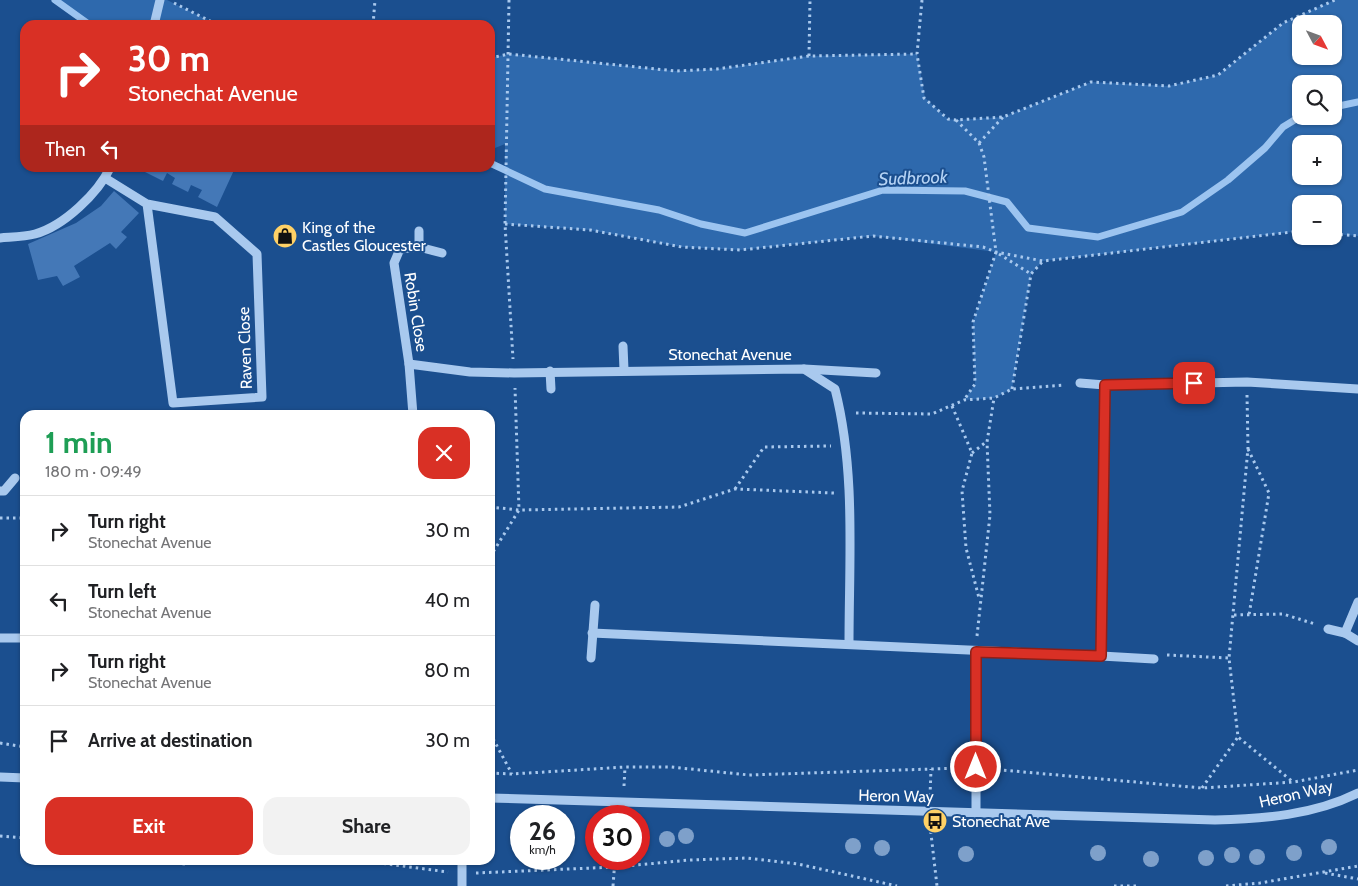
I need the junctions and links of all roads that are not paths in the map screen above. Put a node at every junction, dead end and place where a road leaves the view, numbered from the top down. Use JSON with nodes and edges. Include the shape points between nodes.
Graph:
{"nodes":[{"id":1,"x":160,"y":0,"type":"edge"},
{"id":2,"x":155,"y":20,"type":"edge"},
{"id":3,"x":108,"y":172,"type":"edge"},
{"id":4,"x":105,"y":178,"type":"junction"},
{"id":5,"x":147,"y":204,"type":"junction"},
{"id":6,"x":419,"y":231,"type":"dead end"},
{"id":7,"x":0,"y":238,"type":"edge"},
{"id":8,"x":419,"y":247,"type":"junction"},
{"id":9,"x":442,"y":253,"type":"dead end"},
{"id":10,"x":623,"y":346,"type":"dead end"},
{"id":11,"x":409,"y":364,"type":"junction"},
{"id":12,"x":804,"y":369,"type":"junction"},
{"id":13,"x":624,"y":370,"type":"junction"},
{"id":14,"x":550,"y":371,"type":"junction"},
{"id":15,"x":514,"y":373,"type":"joint"},
{"id":16,"x":876,"y":373,"type":"dead end"},
{"id":17,"x":1080,"y":384,"type":"road end"},
{"id":18,"x":1105,"y":385,"type":"junction"},
{"id":19,"x":551,"y":389,"type":"dead end"},
{"id":20,"x":1358,"y":389,"type":"edge"},
{"id":21,"x":413,"y":410,"type":"edge"},
{"id":22,"x":15,"y":478,"type":"dead end"},
{"id":23,"x":0,"y":491,"type":"edge"},
{"id":24,"x":1358,"y":602,"type":"edge"},
{"id":25,"x":595,"y":605,"type":"dead end"},
{"id":26,"x":1328,"y":629,"type":"road end"},
{"id":27,"x":592,"y":633,"type":"junction"},
{"id":28,"x":1345,"y":633,"type":"junction"},
{"id":29,"x":0,"y":638,"type":"edge"},
{"id":30,"x":20,"y":638,"type":"edge"},
{"id":31,"x":1358,"y":640,"type":"edge"},
{"id":32,"x":849,"y":644,"type":"junction"},
{"id":33,"x":976,"y":652,"type":"junction"},
{"id":34,"x":1101,"y":656,"type":"junction"},
{"id":35,"x":591,"y":658,"type":"dead end"},
{"id":36,"x":1154,"y":659,"type":"road end"},
{"id":37,"x":0,"y":777,"type":"edge"},
{"id":38,"x":20,"y":778,"type":"edge"},
{"id":39,"x":1358,"y":793,"type":"edge"},
{"id":40,"x":495,"y":798,"type":"edge"},
{"id":41,"x":976,"y":812,"type":"junction"},
{"id":42,"x":462,"y":865,"type":"edge"},
{"id":43,"x":462,"y":886,"type":"edge"}],
"edges":[{"from":1,"to":2,"type":"street"},
{"from":3,"to":4,"type":"street"},
{"from":4,"to":5,"type":"street","name":"Raven Close"},
{"from":4,"to":7,"type":"street","via":[[76,212],[36,234]]},
{"from":5,"to":5,"type":"street","name":"Raven Close","via":[[215,217],[257,254],[262,397],[173,403]]},
{"from":6,"to":8,"type":"street"},
{"from":8,"to":9,"type":"street","name":"Robin Close"},
{"from":8,"to":11,"type":"street","name":"Robin Close","via":[[400,249],[394,263]]},
{"from":10,"to":13,"type":"street"},
{"from":11,"to":15,"type":"street","name":"Robin Close","via":[[470,372]]},
{"from":11,"to":21,"type":"street","name":"Robin Close"},
{"from":12,"to":13,"type":"street","name":"Stonechat Avenue"},
{"from":12,"to":16,"type":"street"},
{"from":12,"to":32,"type":"street","name":"Stonechat Avenue","via":[[836,390],[841,411],[848,494]]},
{"from":13,"to":14,"type":"street","name":"Stonechat Avenue"},
{"from":14,"to":15,"type":"street","name":"Stonechat Avenue"},
{"from":14,"to":19,"type":"street"},
{"from":17,"to":18,"type":"street"},
{"from":18,"to":20,"type":"street","via":[[1247,382]]},
{"from":18,"to":34,"type":"street"},
{"from":22,"to":23,"type":"street","via":[[4,491]]},
{"from":24,"to":28,"type":"street"},
{"from":25,"to":27,"type":"street"},
{"from":26,"to":28,"type":"street"},
{"from":27,"to":32,"type":"street"},
{"from":27,"to":35,"type":"street"},
{"from":28,"to":31,"type":"street"},
{"from":29,"to":30,"type":"street"},
{"from":32,"to":33,"type":"street"},
{"from":33,"to":34,"type":"street"},
{"from":33,"to":41,"type":"street"},
{"from":34,"to":36,"type":"street"},
{"from":37,"to":38,"type":"street"},
{"from":39,"to":41,"type":"street","name":"Heron Way","via":[[1299,812],[1261,819]]},
{"from":40,"to":41,"type":"street","name":"Heron Way"},
{"from":42,"to":43,"type":"street"}]}
